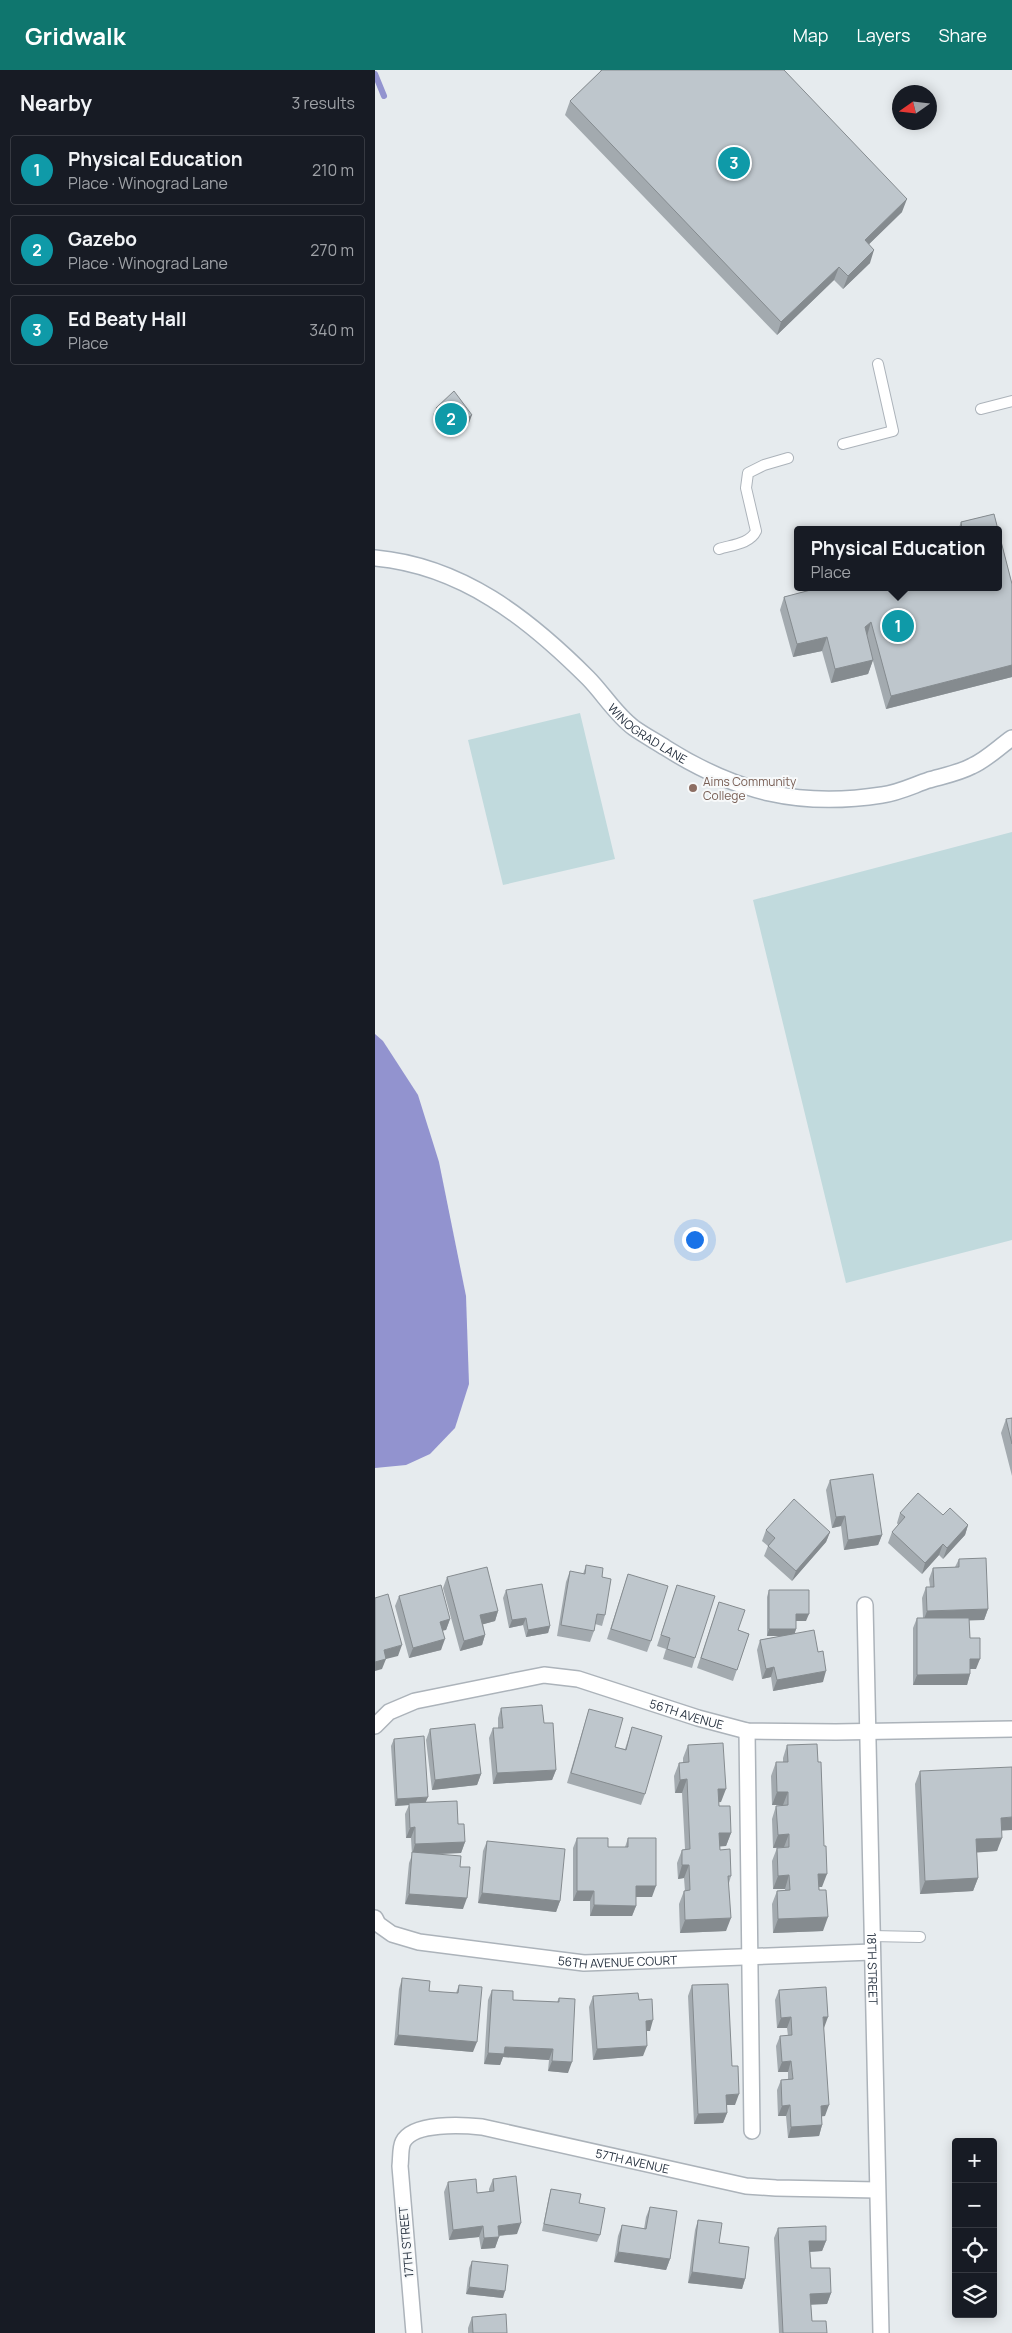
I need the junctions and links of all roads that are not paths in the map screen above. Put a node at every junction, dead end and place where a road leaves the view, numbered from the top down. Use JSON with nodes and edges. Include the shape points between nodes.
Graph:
{"nodes":[{"id":1,"x":878,"y":364,"type":"dead end"},
{"id":2,"x":1012,"y":401,"type":"edge"},
{"id":3,"x":981,"y":409,"type":"dead end"},
{"id":4,"x":843,"y":444,"type":"dead end"},
{"id":5,"x":788,"y":458,"type":"dead end"},
{"id":6,"x":719,"y":549,"type":"dead end"},
{"id":7,"x":375,"y":558,"type":"edge"},
{"id":8,"x":1012,"y":738,"type":"edge"},
{"id":9,"x":865,"y":1605,"type":"dead end"},
{"id":10,"x":375,"y":1726,"type":"edge"},
{"id":11,"x":1012,"y":1730,"type":"edge"},
{"id":12,"x":747,"y":1731,"type":"junction"},
{"id":13,"x":867,"y":1731,"type":"junction"},
{"id":14,"x":375,"y":1918,"type":"edge"},
{"id":15,"x":872,"y":1936,"type":"junction"},
{"id":16,"x":919,"y":1937,"type":"dead end"},
{"id":17,"x":872,"y":1952,"type":"junction"},
{"id":18,"x":749,"y":1957,"type":"junction"},
{"id":19,"x":752,"y":2131,"type":"dead end"},
{"id":20,"x":402,"y":2151,"type":"joint"},
{"id":21,"x":877,"y":2190,"type":"junction"},
{"id":22,"x":414,"y":2333,"type":"edge"},
{"id":23,"x":881,"y":2333,"type":"edge"}],
"edges":[{"from":1,"to":4,"type":"lane","via":[[893,430]]},
{"from":2,"to":3,"type":"lane"},
{"from":5,"to":6,"type":"lane","via":[[748,473],[746,488],[756,531],[750,539]]},
{"from":7,"to":8,"type":"street","name":"WINOGRAD LANE","via":[[404,561],[482,592],[525,620],[555,645],[633,727],[699,769],[755,790],[827,800],[883,795],[973,766]]},
{"from":9,"to":13,"type":"street","name":"18TH STREET"},
{"from":10,"to":12,"type":"street","name":"56TH AVENUE","via":[[389,1712],[415,1701],[544,1675],[578,1679]]},
{"from":11,"to":13,"type":"street","name":"56TH AVENUE"},
{"from":12,"to":13,"type":"street","name":"56TH AVENUE"},
{"from":12,"to":18,"type":"street"},
{"from":13,"to":15,"type":"street","name":"18TH STREET"},
{"from":14,"to":18,"type":"street","name":"56TH AVENUE COURT","via":[[392,1934],[419,1942],[584,1963]]},
{"from":15,"to":16,"type":"lane"},
{"from":15,"to":17,"type":"street","name":"18TH STREET"},
{"from":17,"to":18,"type":"street","name":"56TH AVENUE COURT"},
{"from":17,"to":21,"type":"street","name":"18TH STREET"},
{"from":18,"to":19,"type":"street"},
{"from":20,"to":21,"type":"street","name":"57TH AVENUE","via":[[409,2135],[438,2126],[465,2125],[746,2186]]},
{"from":20,"to":22,"type":"street","name":"17TH STREET","via":[[400,2166]]},
{"from":21,"to":23,"type":"street","name":"18TH STREET"}]}
